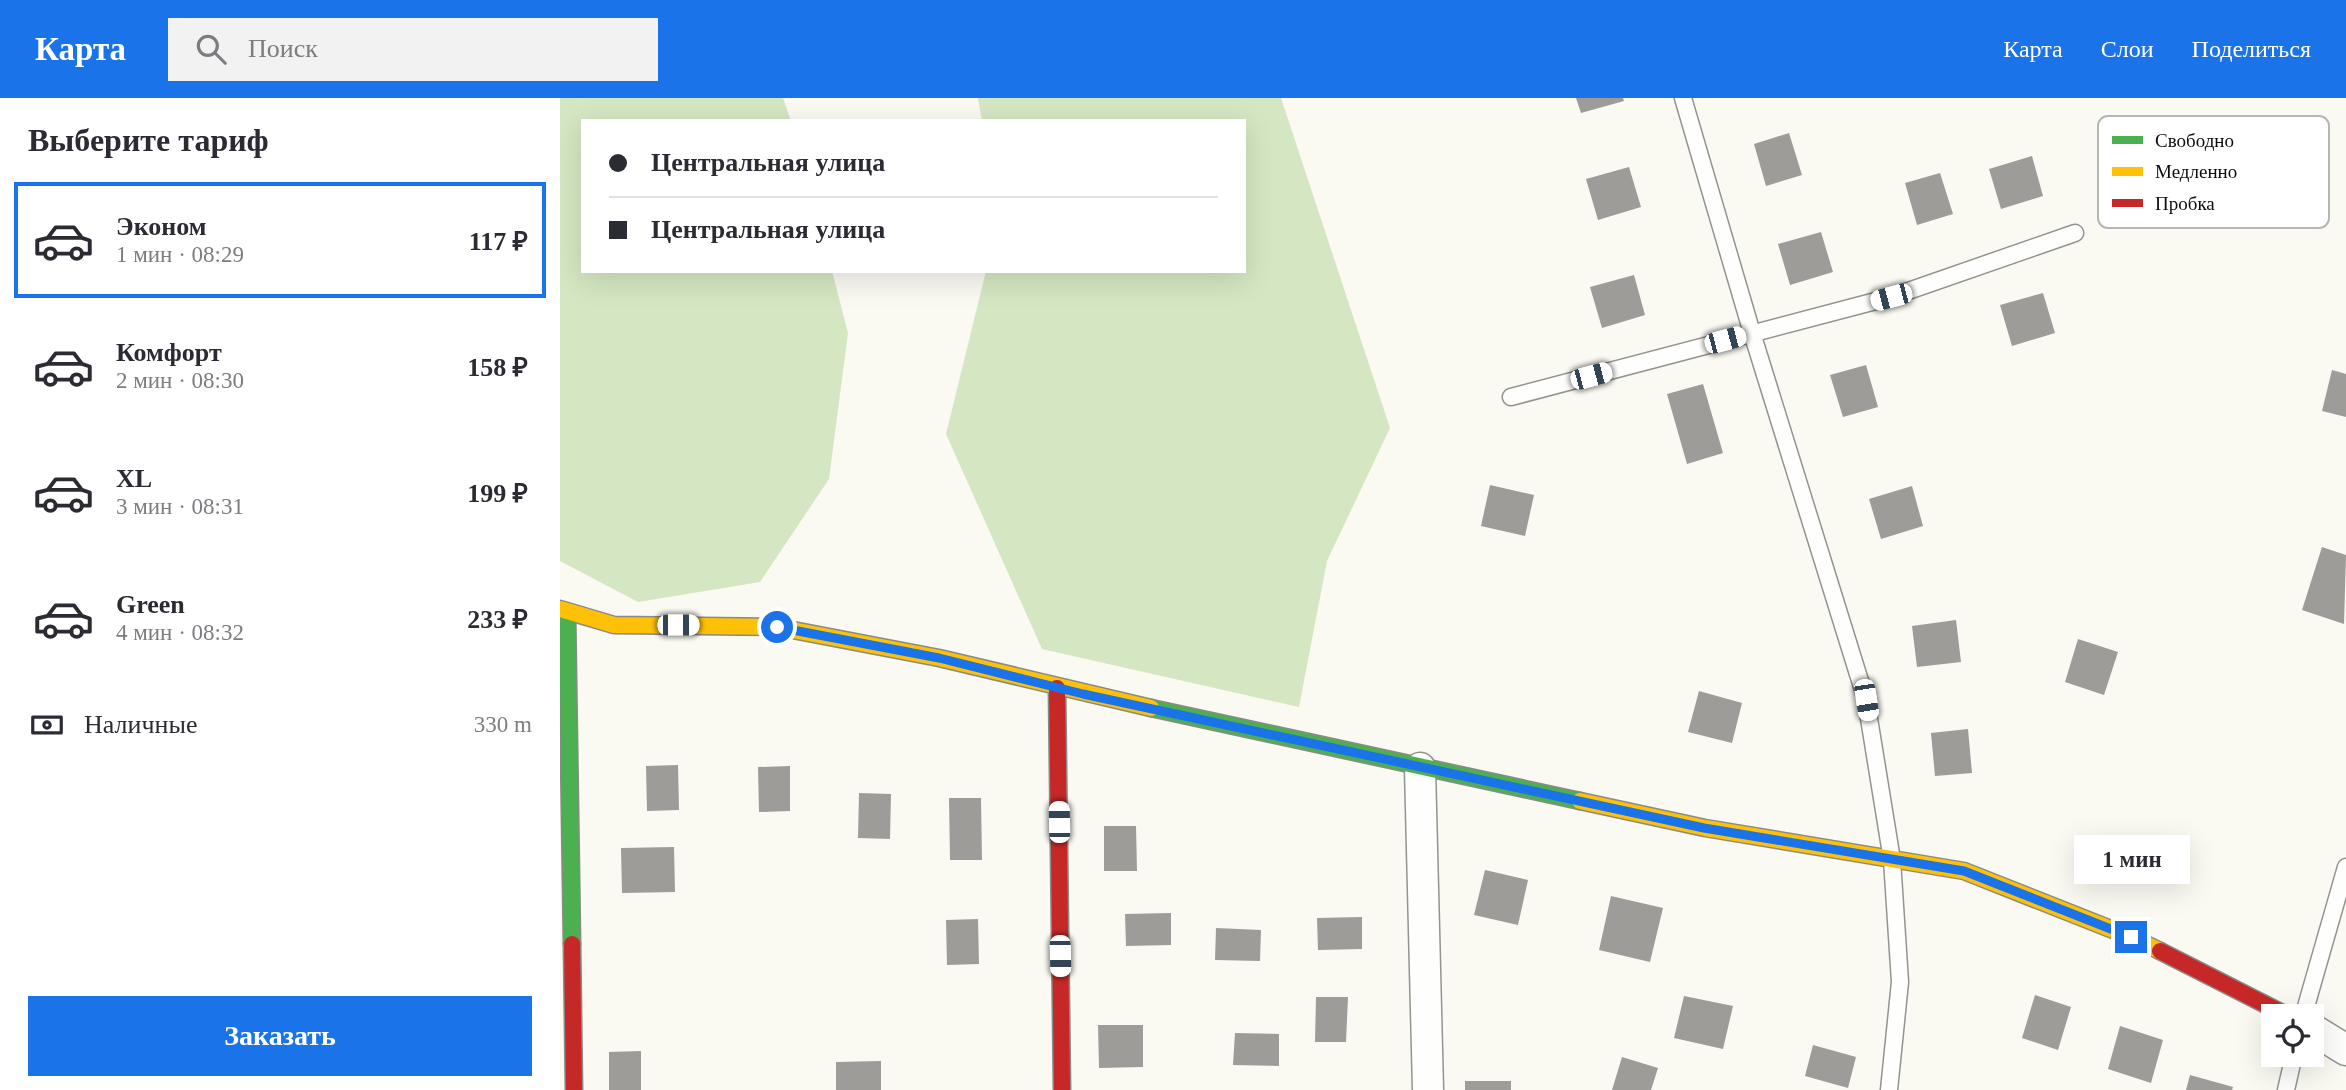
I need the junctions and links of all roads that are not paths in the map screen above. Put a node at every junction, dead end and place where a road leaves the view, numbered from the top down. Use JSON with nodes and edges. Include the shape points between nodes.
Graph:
{"nodes":[{"id":1,"x":1683,"y":98,"type":"edge"},
{"id":2,"x":2075,"y":233,"type":"dead end"},
{"id":3,"x":1752,"y":333,"type":"junction"},
{"id":4,"x":1511,"y":397,"type":"dead end"},
{"id":5,"x":564,"y":611,"type":"edge"},
{"id":6,"x":1057,"y":688,"type":"junction"},
{"id":7,"x":1420,"y":768,"type":"junction"},
{"id":8,"x":1892,"y":860,"type":"junction"},
{"id":9,"x":2346,"y":867,"type":"edge"},
{"id":10,"x":2264,"y":1004,"type":"edge"},
{"id":11,"x":2307,"y":1004,"type":"edge"},
{"id":12,"x":2324,"y":1036,"type":"edge"},
{"id":13,"x":2346,"y":1050,"type":"edge"},
{"id":14,"x":2291,"y":1067,"type":"edge"},
{"id":15,"x":574,"y":1090,"type":"edge"},
{"id":16,"x":1062,"y":1090,"type":"edge"},
{"id":17,"x":1428,"y":1090,"type":"edge"},
{"id":18,"x":1889,"y":1090,"type":"edge"},
{"id":19,"x":2286,"y":1090,"type":"edge"}],
"edges":[{"from":1,"to":3,"type":"lane"},
{"from":2,"to":3,"type":"lane","via":[[1891,297]]},
{"from":3,"to":4,"type":"lane"},
{"from":3,"to":8,"type":"lane","via":[[1866,700]]},
{"from":5,"to":6,"type":"street","via":[[614,625],[777,627],[939,658]]},
{"from":5,"to":15,"type":"street"},
{"from":6,"to":7,"type":"street"},
{"from":6,"to":16,"type":"street"},
{"from":7,"to":8,"type":"street","via":[[1704,828]]},
{"from":7,"to":17,"type":"street"},
{"from":8,"to":10,"type":"street","via":[[1964,871],[2131,937]]},
{"from":8,"to":18,"type":"lane","via":[[1900,982]]},
{"from":9,"to":11,"type":"lane"},
{"from":12,"to":13,"type":"street"},
{"from":14,"to":19,"type":"lane"}]}
